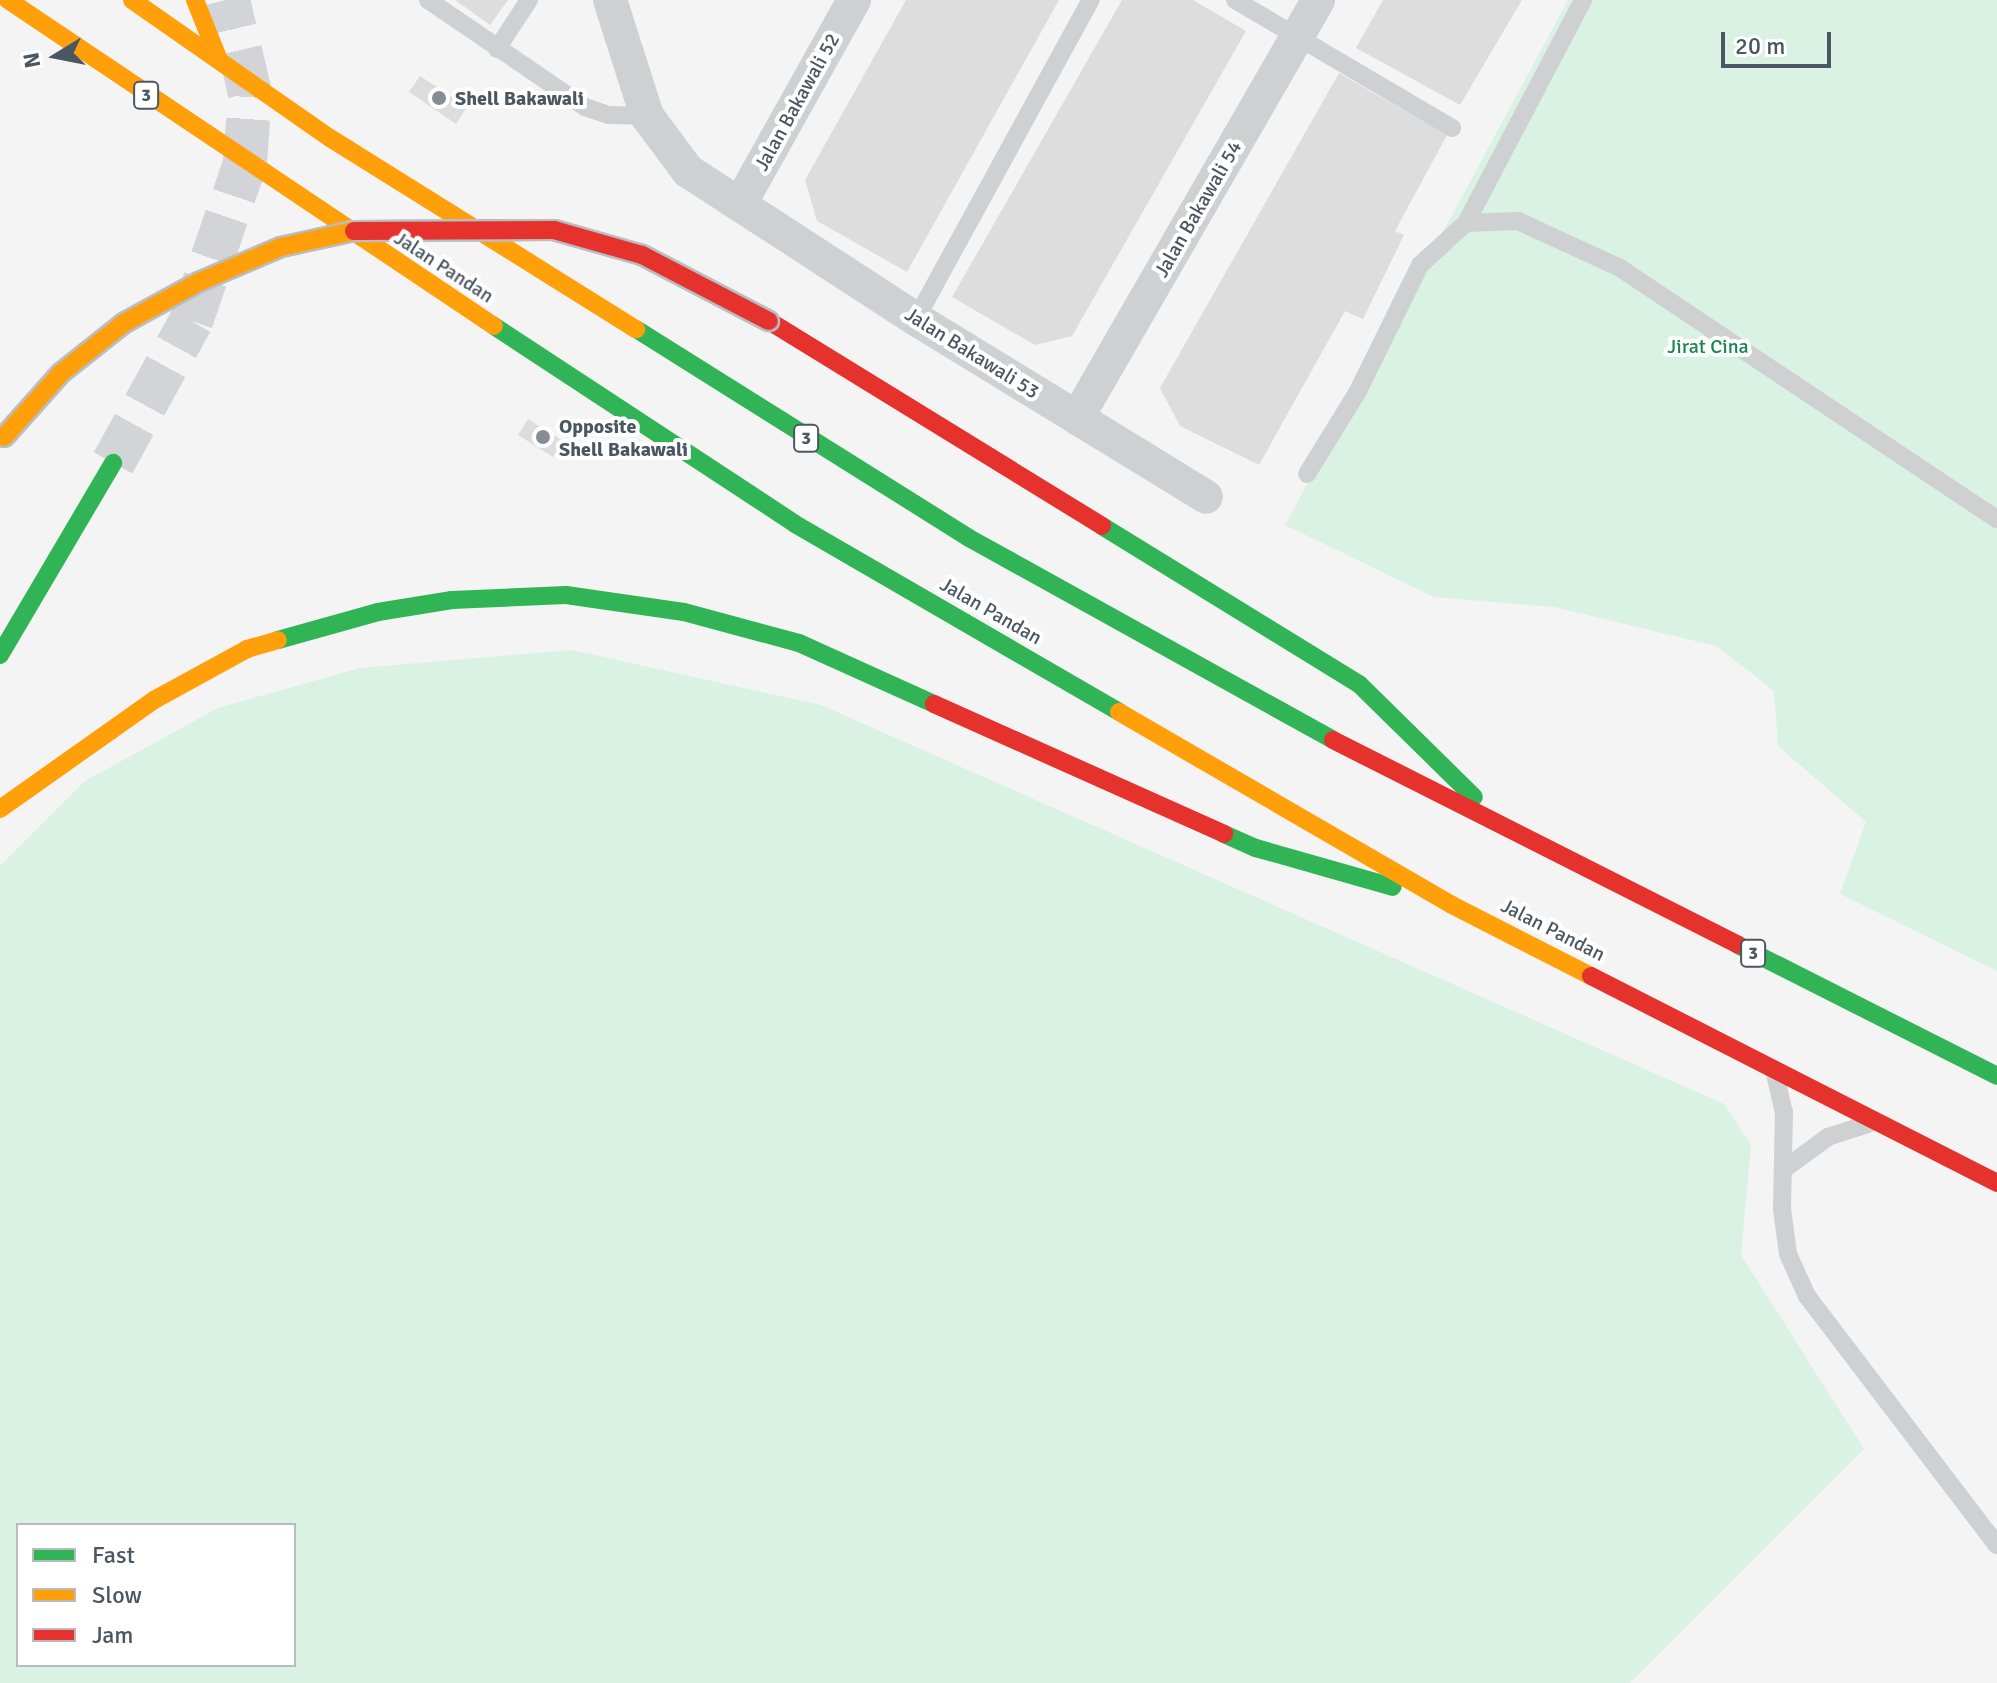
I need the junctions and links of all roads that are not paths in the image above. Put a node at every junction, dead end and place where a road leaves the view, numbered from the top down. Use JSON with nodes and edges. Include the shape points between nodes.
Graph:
{"nodes":[{"id":1,"x":8,"y":0,"type":"edge"},
{"id":2,"x":132,"y":0,"type":"edge"},
{"id":3,"x":195,"y":0,"type":"edge"},
{"id":4,"x":428,"y":0,"type":"edge"},
{"id":5,"x":529,"y":0,"type":"edge"},
{"id":6,"x":610,"y":0,"type":"edge"},
{"id":7,"x":854,"y":0,"type":"edge"},
{"id":8,"x":1091,"y":0,"type":"edge"},
{"id":9,"x":1235,"y":0,"type":"edge"},
{"id":10,"x":1318,"y":0,"type":"edge"},
{"id":11,"x":1583,"y":0,"type":"edge"},
{"id":12,"x":1297,"y":36,"type":"junction"},
{"id":13,"x":497,"y":49,"type":"junction"},
{"id":14,"x":217,"y":55,"type":"junction"},
{"id":15,"x":647,"y":116,"type":"junction"},
{"id":16,"x":1452,"y":128,"type":"dead end"},
{"id":17,"x":740,"y":204,"type":"junction"},
{"id":18,"x":1466,"y":223,"type":"junction"},
{"id":19,"x":916,"y":319,"type":"junction"},
{"id":20,"x":1077,"y":418,"type":"junction"},
{"id":21,"x":2,"y":440,"type":"edge"},
{"id":22,"x":113,"y":463,"type":"tunnel mouth"},
{"id":23,"x":1307,"y":474,"type":"dead end"},
{"id":24,"x":1206,"y":497,"type":"dead end"},
{"id":25,"x":1997,"y":518,"type":"edge"},
{"id":26,"x":0,"y":655,"type":"edge"},
{"id":27,"x":0,"y":809,"type":"edge"},
{"id":28,"x":1508,"y":830,"type":"junction"},
{"id":29,"x":1452,"y":905,"type":"junction"},
{"id":30,"x":1772,"y":1065,"type":"junction"},
{"id":31,"x":1997,"y":1076,"type":"edge"},
{"id":32,"x":1878,"y":1121,"type":"junction"},
{"id":33,"x":1787,"y":1167,"type":"junction"},
{"id":34,"x":1997,"y":1183,"type":"edge"},
{"id":35,"x":1997,"y":1545,"type":"edge"}],
"edges":[{"from":1,"to":29,"type":"main road","name":"Jalan Pandan","number":"3","via":[[795,524]]},
{"from":2,"to":14,"type":"main road","number":"3"},
{"from":3,"to":14,"type":"main road"},
{"from":4,"to":13,"type":"lane"},
{"from":5,"to":13,"type":"lane"},
{"from":6,"to":15,"type":"street","name":"Jalan Bakawali 53"},
{"from":7,"to":17,"type":"street","name":"Jalan Bakawali 52"},
{"from":8,"to":19,"type":"lane"},
{"from":9,"to":12,"type":"lane"},
{"from":10,"to":12,"type":"street","name":"Jalan Bakawali 54"},
{"from":11,"to":18,"type":"lane"},
{"from":12,"to":16,"type":"lane"},
{"from":12,"to":20,"type":"street","name":"Jalan Bakawali 54"},
{"from":13,"to":15,"type":"lane","via":[[585,107],[608,115]]},
{"from":14,"to":28,"type":"main road","number":"3","via":[[330,138],[969,538],[1315,731]]},
{"from":15,"to":17,"type":"street","name":"Jalan Bakawali 53","via":[[675,159]]},
{"from":17,"to":19,"type":"street","name":"Jalan Bakawali 53"},
{"from":18,"to":23,"type":"lane","via":[[1420,265],[1358,391]]},
{"from":18,"to":25,"type":"lane","via":[[1518,221],[1620,268]]},
{"from":19,"to":20,"type":"street","name":"Jalan Bakawali 53"},
{"from":20,"to":24,"type":"street","name":"Jalan Bakawali 53"},
{"from":21,"to":28,"type":"main road","bridge":true,"via":[[61,373],[124,323],[199,282],[281,247],[370,227],[554,230],[642,255],[769,321],[1359,684]]},
{"from":22,"to":26,"type":"main road"},
{"from":27,"to":29,"type":"main road","via":[[154,700],[247,649],[378,612],[452,600],[566,595],[684,612],[799,643],[1256,848]]},
{"from":28,"to":31,"type":"main road","number":"3"},
{"from":29,"to":30,"type":"main road","name":"Jalan Pandan","number":"3"},
{"from":30,"to":32,"type":"main road","name":"Jalan Pandan","number":"3"},
{"from":30,"to":33,"type":"lane","via":[[1784,1112]]},
{"from":32,"to":33,"type":"lane","via":[[1828,1137]]},
{"from":32,"to":34,"type":"main road","name":"Jalan Pandan","number":"3"},
{"from":33,"to":35,"type":"lane","via":[[1782,1209],[1788,1254],[1807,1296]]}]}
